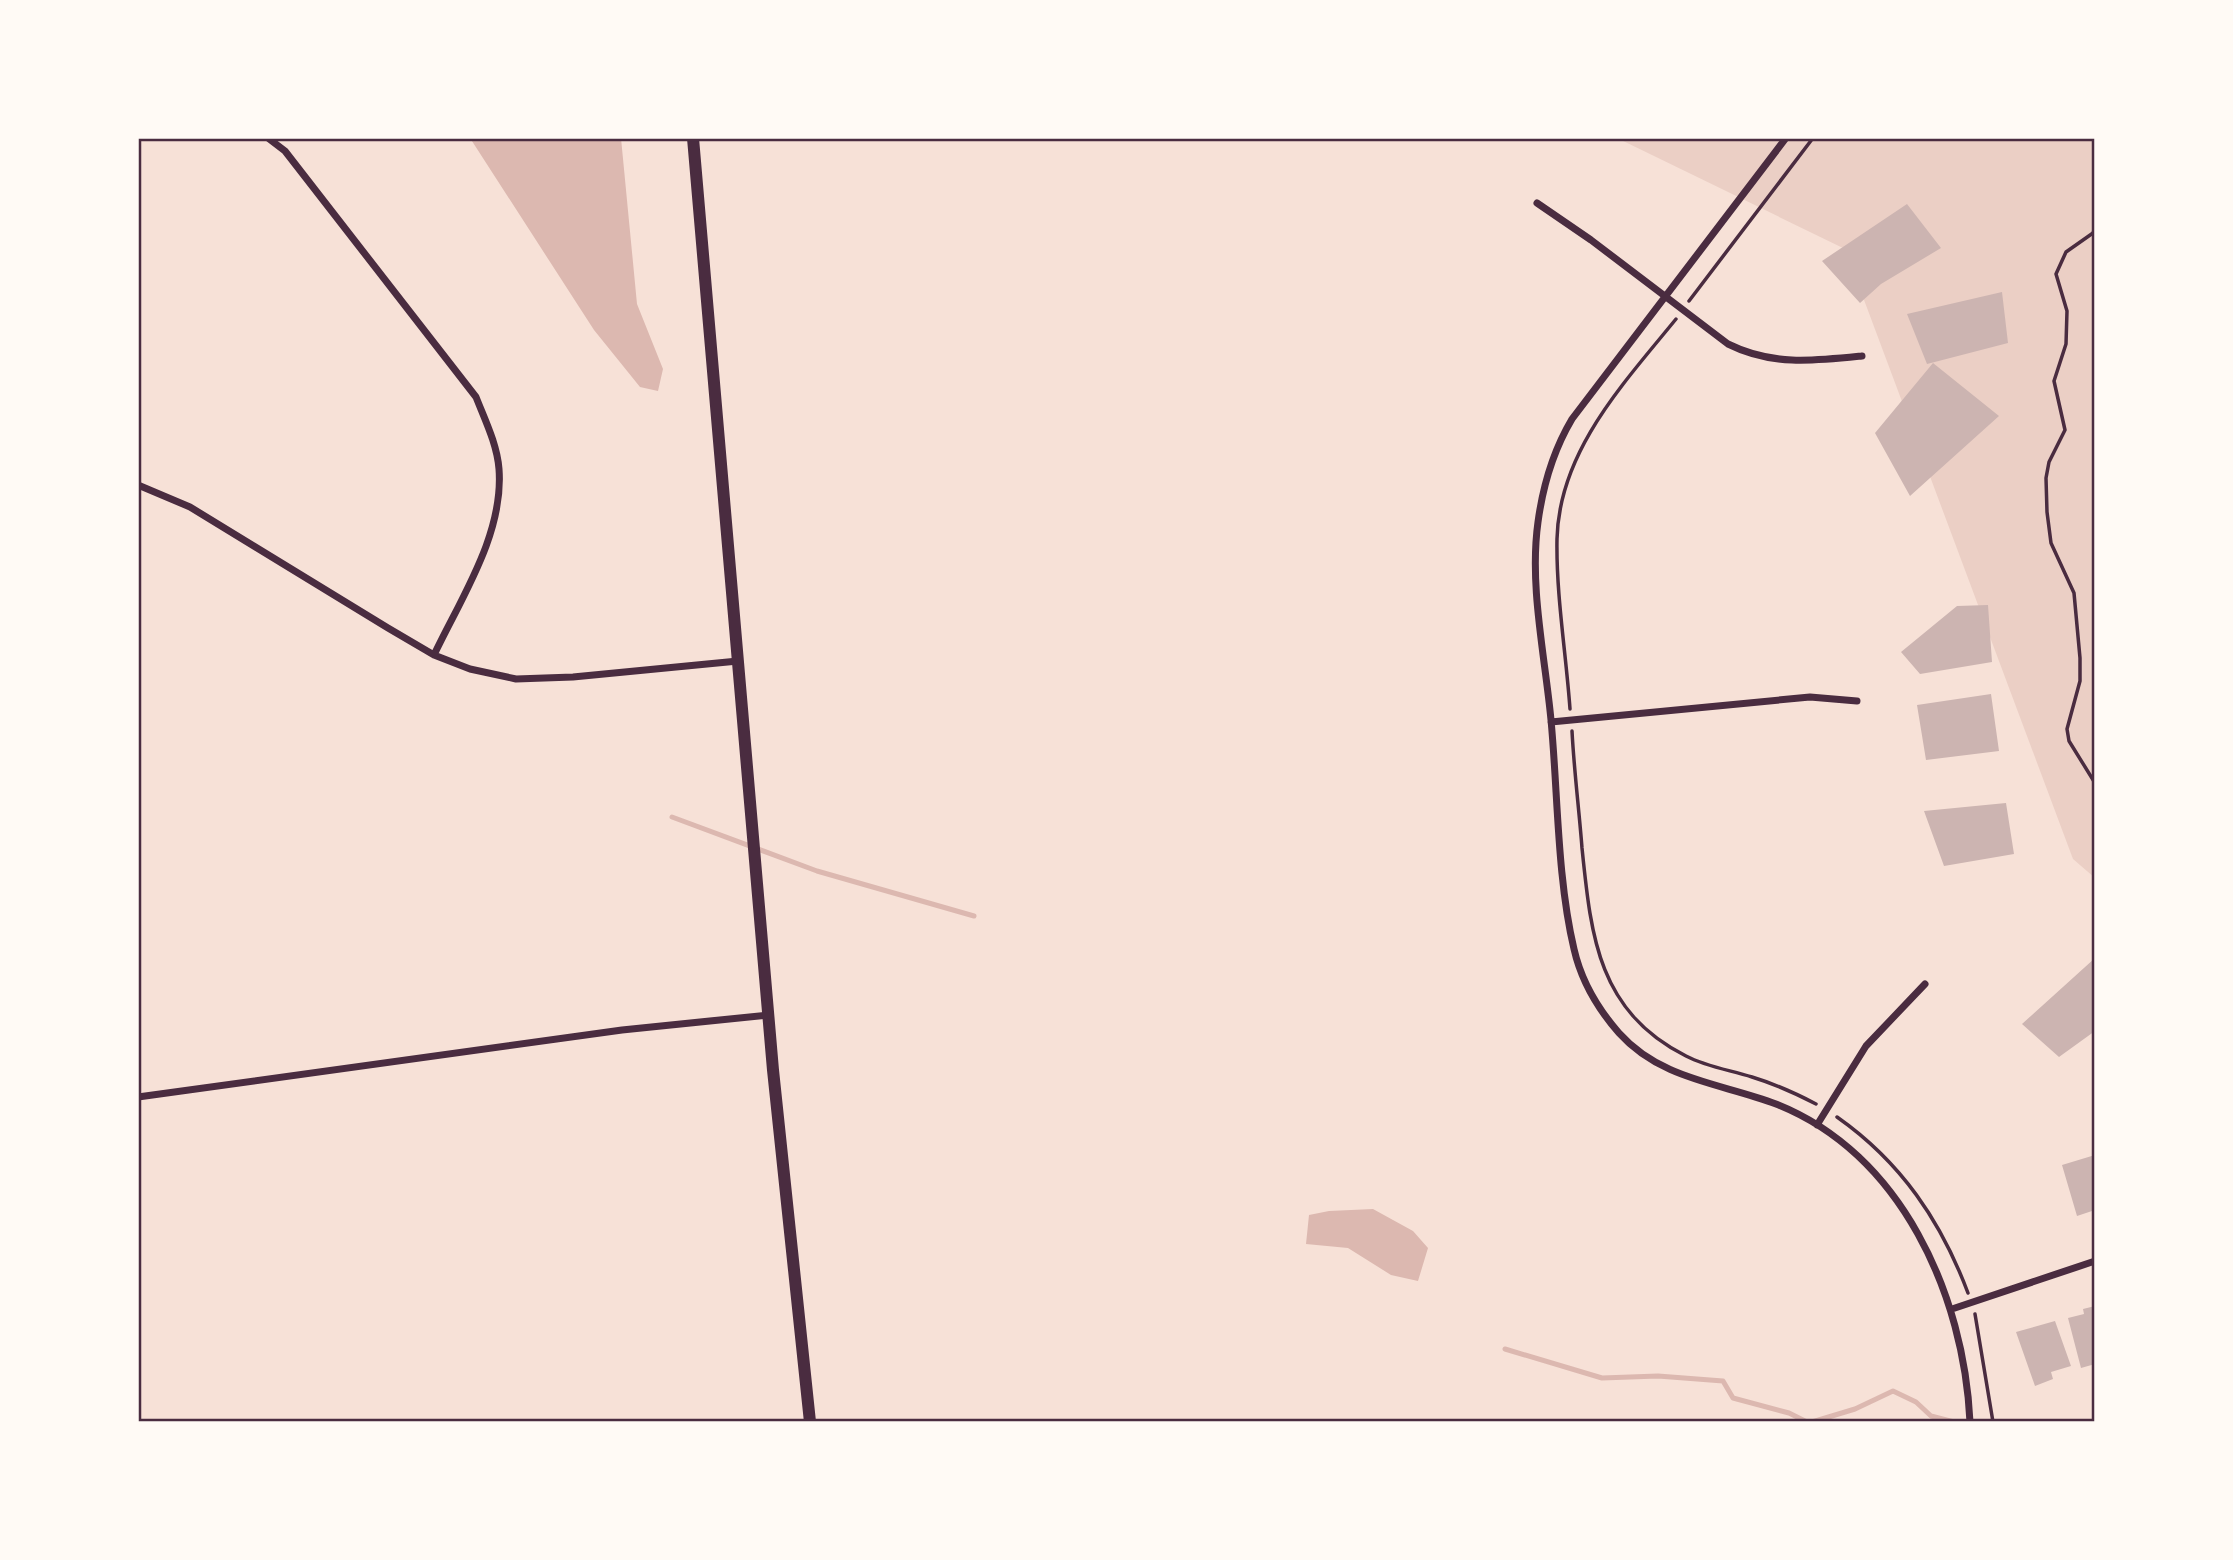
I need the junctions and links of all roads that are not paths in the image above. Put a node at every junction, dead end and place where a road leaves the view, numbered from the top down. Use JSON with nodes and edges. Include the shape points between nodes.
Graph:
{"nodes":[{"id":1,"x":268,"y":138,"type":"edge"},
{"id":2,"x":693,"y":138,"type":"edge"},
{"id":3,"x":1786,"y":138,"type":"edge"},
{"id":4,"x":1537,"y":204,"type":"dead end"},
{"id":5,"x":1665,"y":297,"type":"junction"},
{"id":6,"x":1862,"y":356,"type":"dead end"},
{"id":7,"x":138,"y":485,"type":"edge"},
{"id":8,"x":435,"y":655,"type":"junction"},
{"id":9,"x":738,"y":661,"type":"junction"},
{"id":10,"x":1857,"y":701,"type":"dead end"},
{"id":11,"x":1551,"y":722,"type":"junction"},
{"id":12,"x":1925,"y":984,"type":"dead end"},
{"id":13,"x":768,"y":1015,"type":"junction"},
{"id":14,"x":138,"y":1097,"type":"edge"},
{"id":15,"x":1816,"y":1125,"type":"junction"},
{"id":16,"x":2095,"y":1261,"type":"edge"},
{"id":17,"x":1952,"y":1309,"type":"junction"},
{"id":18,"x":810,"y":1422,"type":"edge"},
{"id":19,"x":1970,"y":1422,"type":"edge"}],
"edges":[{"from":1,"to":8,"type":"street","via":[[285,151],[476,397],[490,434],[499,468],[496,511],[483,554]]},
{"from":2,"to":9,"type":"street"},
{"from":3,"to":5,"type":"street"},
{"from":4,"to":5,"type":"street"},
{"from":5,"to":6,"type":"street","via":[[1728,344],[1767,359]]},
{"from":5,"to":11,"type":"street","via":[[1572,419],[1550,463],[1536,556]]},
{"from":7,"to":8,"type":"street","via":[[190,507]]},
{"from":8,"to":9,"type":"street","via":[[516,679]]},
{"from":9,"to":13,"type":"street"},
{"from":10,"to":11,"type":"street","via":[[1810,697]]},
{"from":11,"to":15,"type":"street","via":[[1573,946],[1588,987],[1607,1018],[1639,1051],[1666,1068],[1776,1104]]},
{"from":12,"to":15,"type":"street","via":[[1873,1036]]},
{"from":13,"to":14,"type":"street","via":[[622,1030]]},
{"from":13,"to":18,"type":"street"},
{"from":15,"to":17,"type":"street","via":[[1863,1162],[1894,1198],[1919,1236]]},
{"from":16,"to":17,"type":"street"},
{"from":17,"to":19,"type":"street","via":[[1962,1347]]}]}
